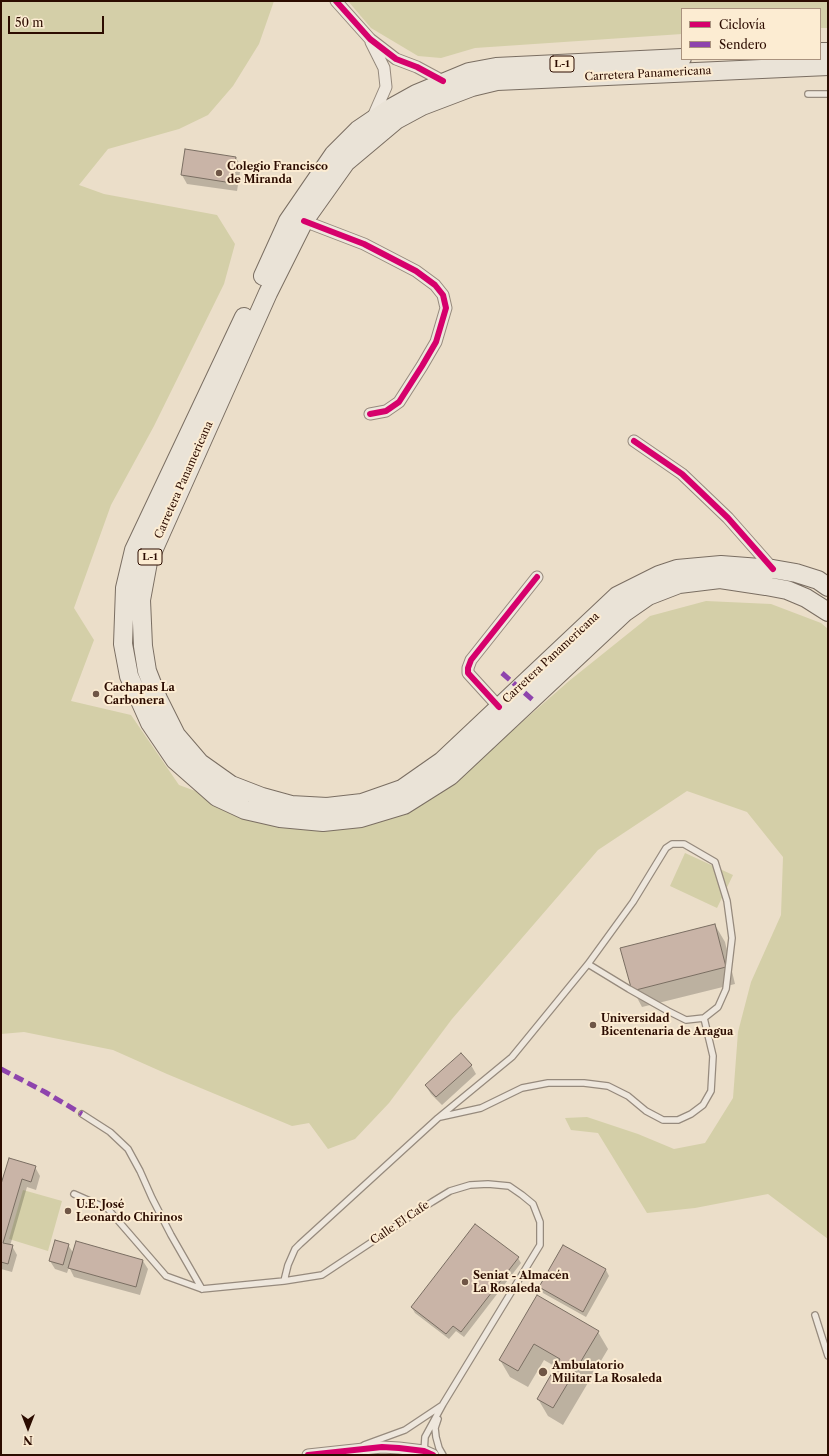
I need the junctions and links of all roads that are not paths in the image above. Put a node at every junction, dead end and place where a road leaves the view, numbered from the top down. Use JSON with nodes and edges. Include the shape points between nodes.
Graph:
{"nodes":[{"id":1,"x":336,"y":1,"type":"edge"},
{"id":2,"x":370,"y":40,"type":"junction"},
{"id":3,"x":681,"y":58,"type":"edge"},
{"id":4,"x":828,"y":66,"type":"edge"},
{"id":5,"x":443,"y":81,"type":"junction"},
{"id":6,"x":808,"y":94,"type":"dead end"},
{"id":7,"x":828,"y":94,"type":"edge"},
{"id":8,"x":370,"y":121,"type":"junction"},
{"id":9,"x":304,"y":221,"type":"junction"},
{"id":10,"x":370,"y":414,"type":"dead end"},
{"id":11,"x":634,"y":441,"type":"dead end"},
{"id":12,"x":773,"y":569,"type":"junction"},
{"id":13,"x":537,"y":576,"type":"dead end"},
{"id":14,"x":828,"y":587,"type":"edge"},
{"id":15,"x":828,"y":612,"type":"edge"},
{"id":16,"x":499,"y":707,"type":"junction"},
{"id":17,"x":588,"y":964,"type":"junction"},
{"id":18,"x":704,"y":1018,"type":"junction"},
{"id":19,"x":82,"y":1114,"type":"dead end"},
{"id":20,"x":438,"y":1118,"type":"junction"},
{"id":21,"x":74,"y":1194,"type":"dead end"},
{"id":22,"x":284,"y":1282,"type":"junction"},
{"id":23,"x":202,"y":1289,"type":"junction"},
{"id":24,"x":815,"y":1315,"type":"dead end"},
{"id":25,"x":828,"y":1356,"type":"edge"},
{"id":26,"x":443,"y":1404,"type":"junction"},
{"id":27,"x":352,"y":1449,"type":"junction"},
{"id":28,"x":427,"y":1454,"type":"edge"},
{"id":29,"x":308,"y":1455,"type":"edge"},
{"id":30,"x":443,"y":1455,"type":"edge"}],
"edges":[{"from":1,"to":2,"type":"street"},
{"from":2,"to":5,"type":"street","via":[[396,59]]},
{"from":2,"to":8,"type":"street","via":[[384,68],[386,87]]},
{"from":3,"to":5,"type":"main road","name":"Carretera Panamericana","number":"L-1","via":[[496,67],[469,72]]},
{"from":4,"to":9,"type":"main road","name":"Carretera Panamericana","number":"L-1","via":[[498,81],[472,87],[422,106],[396,120],[346,162]]},
{"from":5,"to":8,"type":"main road","name":"Carretera Panamericana","number":"L-1"},
{"from":6,"to":7,"type":"lane"},
{"from":8,"to":15,"type":"main road","name":"Carretera Panamericana","number":"L-1","via":[[334,154],[288,221],[134,550],[125,588],[123,644],[129,676],[147,716],[175,760],[217,797],[245,810],[280,818],[323,822],[361,818],[404,804],[450,776],[625,612],[648,596],[679,584],[720,579],[787,590]]},
{"from":9,"to":10,"type":"street","via":[[364,244],[416,271],[435,285],[443,295],[446,308],[436,342],[422,366],[399,402],[386,411]]},
{"from":9,"to":16,"type":"main road","name":"Carretera Panamericana","number":"L-1","via":[[268,293],[148,562],[141,600],[143,646],[147,671],[158,699],[176,735],[195,758],[231,785],[291,805],[327,807],[362,804],[402,789],[442,761]]},
{"from":11,"to":12,"type":"street","via":[[682,474],[728,518]]},
{"from":12,"to":14,"type":"main road","name":"Carretera Panamericana","number":"L-1","via":[[818,580]]},
{"from":12,"to":16,"type":"main road","name":"Carretera Panamericana","number":"L-1","via":[[698,566],[659,575],[643,582],[617,596]]},
{"from":13,"to":16,"type":"street","via":[[471,660],[468,668],[468,673]]},
{"from":17,"to":18,"type":"lane","via":[[629,990],[686,1020]]},
{"from":17,"to":18,"type":"lane","via":[[633,902],[666,848],[672,844],[684,844],[715,862],[730,918],[732,938],[726,989],[718,1006]]},
{"from":17,"to":20,"type":"lane","via":[[512,1058]]},
{"from":18,"to":20,"type":"lane","via":[[713,1056],[711,1091],[703,1105],[678,1120],[664,1120],[646,1112],[628,1096],[608,1086],[584,1083],[548,1083],[522,1088],[481,1108]]},
{"from":19,"to":23,"type":"lane","via":[[110,1132],[128,1149],[171,1235]]},
{"from":20,"to":22,"type":"lane","via":[[295,1249]]},
{"from":21,"to":23,"type":"lane","name":"Calle El Cafe","via":[[108,1209],[166,1276]]},
{"from":22,"to":23,"type":"lane","name":"Calle El Cafe"},
{"from":22,"to":26,"type":"lane","name":"Calle El Cafe","via":[[322,1275],[450,1191],[470,1185],[488,1184],[509,1186],[522,1195],[533,1204],[540,1222],[540,1245]]},
{"from":24,"to":25,"type":"lane"},
{"from":26,"to":27,"type":"lane","via":[[405,1430]]},
{"from":26,"to":28,"type":"lane","via":[[426,1437]]},
{"from":26,"to":30,"type":"lane","via":[[435,1428]]},
{"from":27,"to":28,"type":"street","via":[[399,1448]]},
{"from":27,"to":29,"type":"street"}]}
